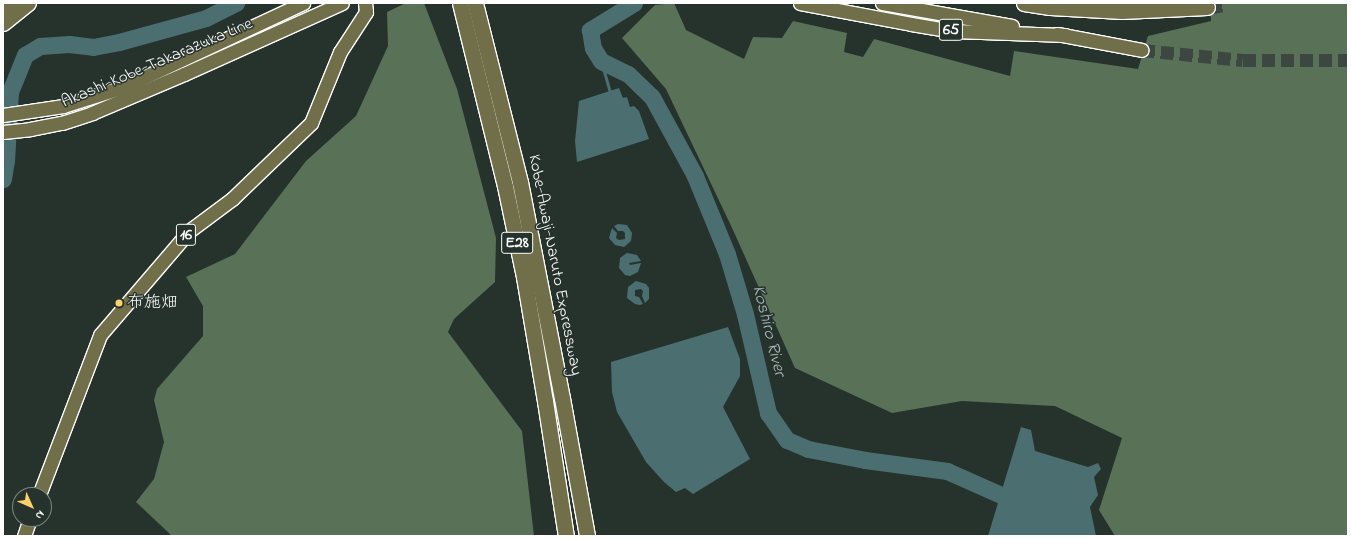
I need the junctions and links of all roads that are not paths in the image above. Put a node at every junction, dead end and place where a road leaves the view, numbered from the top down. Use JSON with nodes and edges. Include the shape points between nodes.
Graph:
{"nodes":[{"id":1,"x":10,"y":3,"type":"edge"},
{"id":2,"x":28,"y":3,"type":"edge"},
{"id":3,"x":303,"y":3,"type":"edge"},
{"id":4,"x":342,"y":3,"type":"edge"},
{"id":5,"x":365,"y":3,"type":"edge"},
{"id":6,"x":460,"y":3,"type":"edge"},
{"id":7,"x":475,"y":3,"type":"edge"},
{"id":8,"x":800,"y":3,"type":"edge"},
{"id":9,"x":882,"y":3,"type":"edge"},
{"id":10,"x":1024,"y":3,"type":"edge"},
{"id":11,"x":839,"y":7,"type":"edge"},
{"id":12,"x":1207,"y":7,"type":"dead end"},
{"id":13,"x":3,"y":11,"type":"edge"},
{"id":14,"x":3,"y":23,"type":"edge"},
{"id":15,"x":1065,"y":35,"type":"junction"},
{"id":16,"x":1142,"y":50,"type":"tunnel mouth"},
{"id":17,"x":3,"y":115,"type":"edge"},
{"id":18,"x":3,"y":132,"type":"edge"},
{"id":19,"x":42,"y":487,"type":"edge"},
{"id":20,"x":566,"y":536,"type":"edge"},
{"id":21,"x":587,"y":536,"type":"edge"}],
"edges":[{"from":1,"to":13,"type":"highway"},
{"from":2,"to":14,"type":"highway"},
{"from":3,"to":17,"type":"main road","name":"Akashi-Kobe-Takarazuka Line","via":[[122,87],[63,106]]},
{"from":4,"to":18,"type":"main road","name":"Akashi-Kobe-Takarazuka Line","via":[[92,113],[62,123]]},
{"from":5,"to":19,"type":"main road","number":"16","via":[[366,12],[340,52],[311,123],[232,199],[189,231],[100,336]]},
{"from":6,"to":20,"type":"highway","name":"Kobe-Awaji-Naruto Expressway","number":"E28","via":[[505,186],[524,277]]},
{"from":7,"to":21,"type":"highway","name":"Kobe-Awaji-Naruto Expressway","number":"E28","via":[[520,182]]},
{"from":8,"to":11,"type":"main road"},
{"from":9,"to":15,"type":"main road","number":"65"},
{"from":10,"to":12,"type":"highway","via":[[1122,11]]},
{"from":11,"to":15,"type":"main road","number":"65","via":[[953,30]]},
{"from":15,"to":16,"type":"main road","number":"65"}]}
